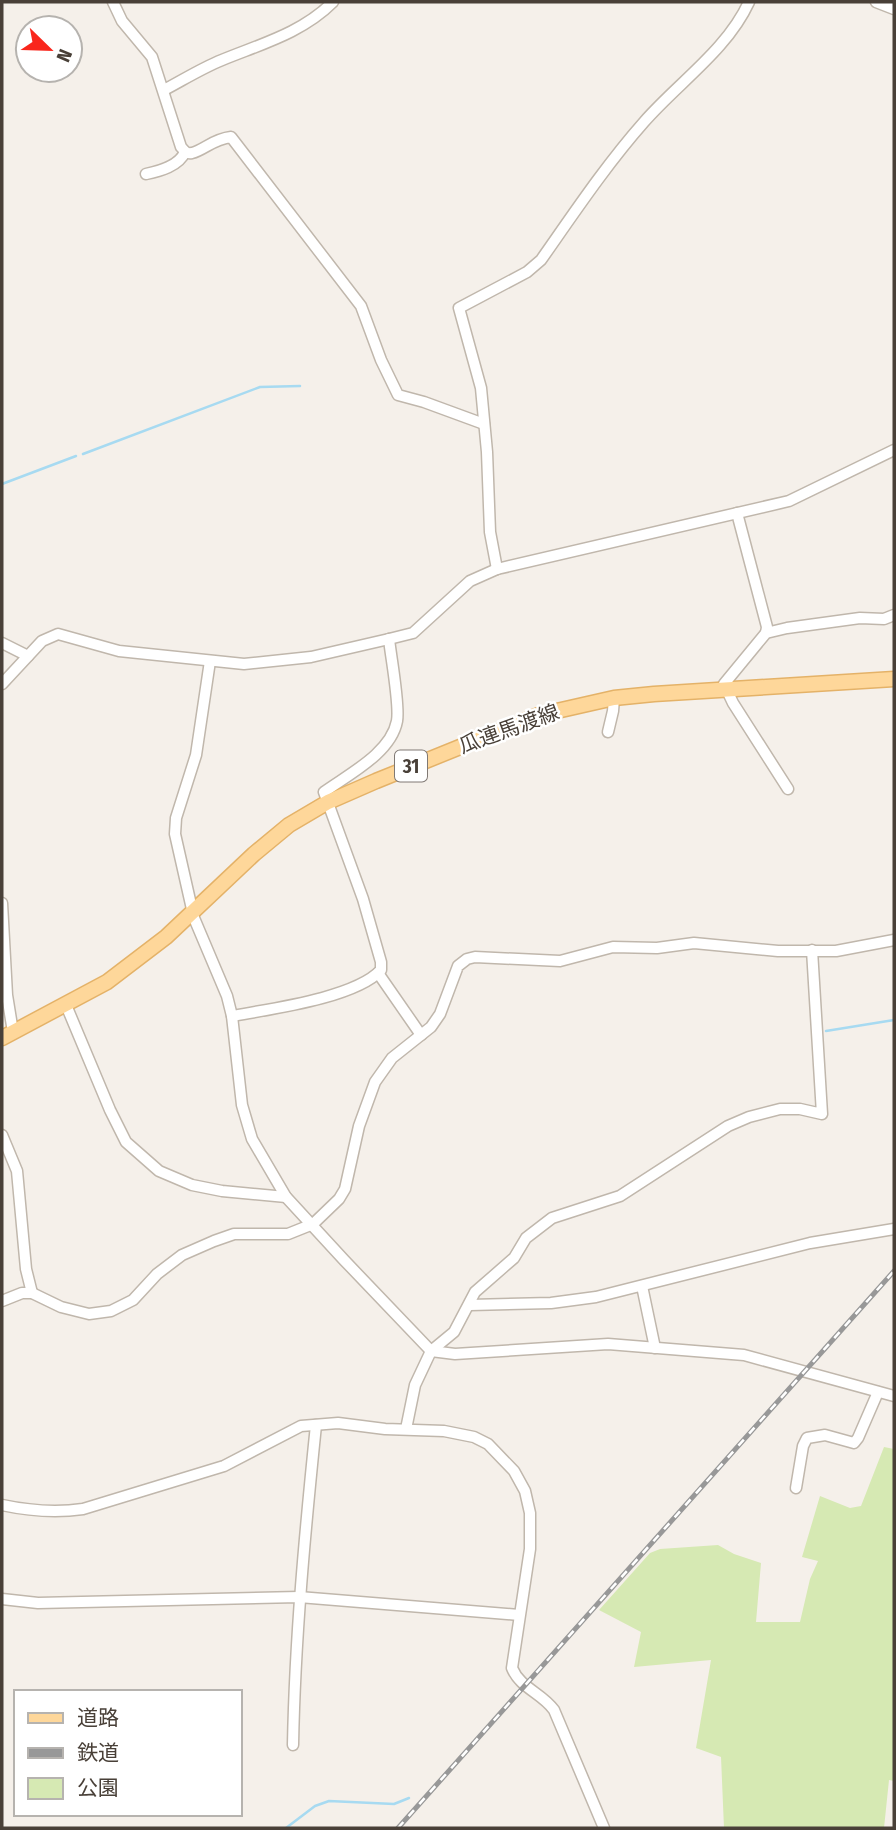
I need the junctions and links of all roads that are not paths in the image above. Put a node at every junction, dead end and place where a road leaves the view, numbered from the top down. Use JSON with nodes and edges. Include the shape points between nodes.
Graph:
{"nodes":[{"id":1,"x":113,"y":2,"type":"edge"},
{"id":2,"x":332,"y":2,"type":"edge"},
{"id":3,"x":750,"y":2,"type":"edge"},
{"id":4,"x":876,"y":2,"type":"edge"},
{"id":5,"x":894,"y":9,"type":"edge"},
{"id":6,"x":163,"y":90,"type":"junction"},
{"id":7,"x":186,"y":152,"type":"junction"},
{"id":8,"x":146,"y":174,"type":"dead end"},
{"id":9,"x":484,"y":424,"type":"junction"},
{"id":10,"x":894,"y":450,"type":"edge"},
{"id":11,"x":737,"y":513,"type":"junction"},
{"id":12,"x":497,"y":569,"type":"junction"},
{"id":13,"x":894,"y":615,"type":"edge"},
{"id":14,"x":766,"y":633,"type":"junction"},
{"id":15,"x":389,"y":639,"type":"junction"},
{"id":16,"x":2,"y":643,"type":"edge"},
{"id":17,"x":27,"y":656,"type":"junction"},
{"id":18,"x":210,"y":661,"type":"junction"},
{"id":19,"x":894,"y":679,"type":"edge"},
{"id":20,"x":2,"y":684,"type":"edge"},
{"id":21,"x":727,"y":689,"type":"junction"},
{"id":22,"x":614,"y":698,"type":"junction"},
{"id":23,"x":608,"y":732,"type":"dead end"},
{"id":24,"x":788,"y":789,"type":"dead end"},
{"id":25,"x":328,"y":802,"type":"junction"},
{"id":26,"x":2,"y":903,"type":"edge"},
{"id":27,"x":193,"y":911,"type":"junction"},
{"id":28,"x":894,"y":940,"type":"edge"},
{"id":29,"x":812,"y":950,"type":"junction"},
{"id":30,"x":379,"y":973,"type":"junction"},
{"id":31,"x":66,"y":1004,"type":"junction"},
{"id":32,"x":232,"y":1016,"type":"junction"},
{"id":33,"x":8,"y":1035,"type":"edge"},
{"id":34,"x":421,"y":1035,"type":"junction"},
{"id":35,"x":2,"y":1135,"type":"edge"},
{"id":36,"x":286,"y":1197,"type":"junction"},
{"id":37,"x":313,"y":1224,"type":"junction"},
{"id":38,"x":894,"y":1229,"type":"edge"},
{"id":39,"x":642,"y":1286,"type":"junction"},
{"id":40,"x":32,"y":1293,"type":"junction"},
{"id":41,"x":2,"y":1301,"type":"edge"},
{"id":42,"x":470,"y":1305,"type":"junction"},
{"id":43,"x":655,"y":1348,"type":"junction"},
{"id":44,"x":431,"y":1350,"type":"junction"},
{"id":45,"x":878,"y":1392,"type":"junction"},
{"id":46,"x":894,"y":1396,"type":"edge"},
{"id":47,"x":316,"y":1425,"type":"junction"},
{"id":48,"x":406,"y":1429,"type":"junction"},
{"id":49,"x":796,"y":1488,"type":"dead end"},
{"id":50,"x":2,"y":1505,"type":"edge"},
{"id":51,"x":299,"y":1597,"type":"junction"},
{"id":52,"x":2,"y":1599,"type":"edge"},
{"id":53,"x":519,"y":1615,"type":"junction"},
{"id":54,"x":293,"y":1745,"type":"dead end"},
{"id":55,"x":604,"y":1828,"type":"edge"}],
"edges":[{"from":1,"to":6,"type":"street","via":[[122,21],[152,57]]},
{"from":2,"to":6,"type":"street","via":[[321,14],[272,42],[220,61]]},
{"from":3,"to":9,"type":"street","via":[[721,43],[616,155],[541,260],[459,308],[481,388]]},
{"from":4,"to":5,"type":"street"},
{"from":6,"to":7,"type":"street"},
{"from":7,"to":8,"type":"street","via":[[172,166]]},
{"from":7,"to":9,"type":"street","via":[[231,137],[361,306],[398,395]]},
{"from":9,"to":12,"type":"street","via":[[489,532]]},
{"from":10,"to":11,"type":"street","via":[[789,501]]},
{"from":11,"to":12,"type":"street"},
{"from":11,"to":14,"type":"street"},
{"from":12,"to":15,"type":"street","via":[[470,581],[413,633]]},
{"from":13,"to":14,"type":"street"},
{"from":14,"to":21,"type":"street","via":[[724,684]]},
{"from":15,"to":18,"type":"street","via":[[283,661]]},
{"from":15,"to":25,"type":"street","via":[[398,719],[394,733],[372,758],[324,792]]},
{"from":16,"to":17,"type":"street"},
{"from":17,"to":18,"type":"street","via":[[42,641],[58,634],[120,651]]},
{"from":17,"to":20,"type":"street"},
{"from":18,"to":27,"type":"street","via":[[196,755],[176,818],[175,834]]},
{"from":19,"to":21,"type":"main road","name":"瓜連馬渡線","number":"31"},
{"from":21,"to":22,"type":"main road","name":"瓜連馬渡線","number":"31"},
{"from":21,"to":24,"type":"street"},
{"from":22,"to":23,"type":"street"},
{"from":22,"to":25,"type":"main road","name":"瓜連馬渡線","number":"31","via":[[539,715]]},
{"from":25,"to":27,"type":"main road","name":"瓜連馬渡線","number":"31","via":[[275,836]]},
{"from":25,"to":30,"type":"street","via":[[363,899],[381,962]]},
{"from":26,"to":33,"type":"street"},
{"from":27,"to":31,"type":"main road","name":"瓜連馬渡線","number":"31","via":[[137,961]]},
{"from":27,"to":32,"type":"street"},
{"from":28,"to":29,"type":"street","via":[[852,950]]},
{"from":29,"to":34,"type":"street","via":[[694,943],[613,947],[560,961],[475,957],[458,966],[440,1014]]},
{"from":29,"to":42,"type":"street","via":[[822,1114],[780,1109],[749,1117],[620,1196],[552,1218],[526,1238],[514,1258],[475,1292]]},
{"from":30,"to":32,"type":"street","via":[[340,992]]},
{"from":30,"to":34,"type":"street"},
{"from":31,"to":33,"type":"main road","name":"瓜連馬渡線","number":"31"},
{"from":31,"to":36,"type":"street","via":[[126,1142],[159,1171],[192,1185]]},
{"from":32,"to":36,"type":"street","via":[[242,1105],[252,1139]]},
{"from":34,"to":37,"type":"street","via":[[392,1058],[375,1082],[359,1126],[345,1189]]},
{"from":35,"to":40,"type":"street","via":[[17,1171]]},
{"from":36,"to":37,"type":"street"},
{"from":37,"to":40,"type":"street","via":[[288,1234],[234,1234],[214,1241],[182,1255],[132,1300],[111,1311],[89,1314]]},
{"from":37,"to":44,"type":"street"},
{"from":38,"to":39,"type":"street","via":[[810,1243]]},
{"from":39,"to":42,"type":"street","via":[[551,1303]]},
{"from":39,"to":43,"type":"street"},
{"from":40,"to":41,"type":"street"},
{"from":42,"to":44,"type":"street","via":[[454,1332]]},
{"from":43,"to":44,"type":"street","via":[[608,1344],[455,1354]]},
{"from":43,"to":45,"type":"street","via":[[744,1355]]},
{"from":44,"to":48,"type":"street","via":[[415,1385]]},
{"from":45,"to":46,"type":"street"},
{"from":45,"to":49,"type":"street","via":[[853,1443],[825,1435],[807,1438]]},
{"from":47,"to":48,"type":"street"},
{"from":47,"to":50,"type":"street","via":[[301,1426],[224,1466],[83,1509],[35,1511]]},
{"from":47,"to":51,"type":"street"},
{"from":48,"to":53,"type":"street","via":[[474,1437],[488,1444],[514,1471],[530,1513],[530,1549]]},
{"from":51,"to":52,"type":"street","via":[[38,1603]]},
{"from":51,"to":53,"type":"street"},
{"from":51,"to":54,"type":"street"},
{"from":53,"to":55,"type":"street","via":[[514,1675],[554,1710]]}]}
